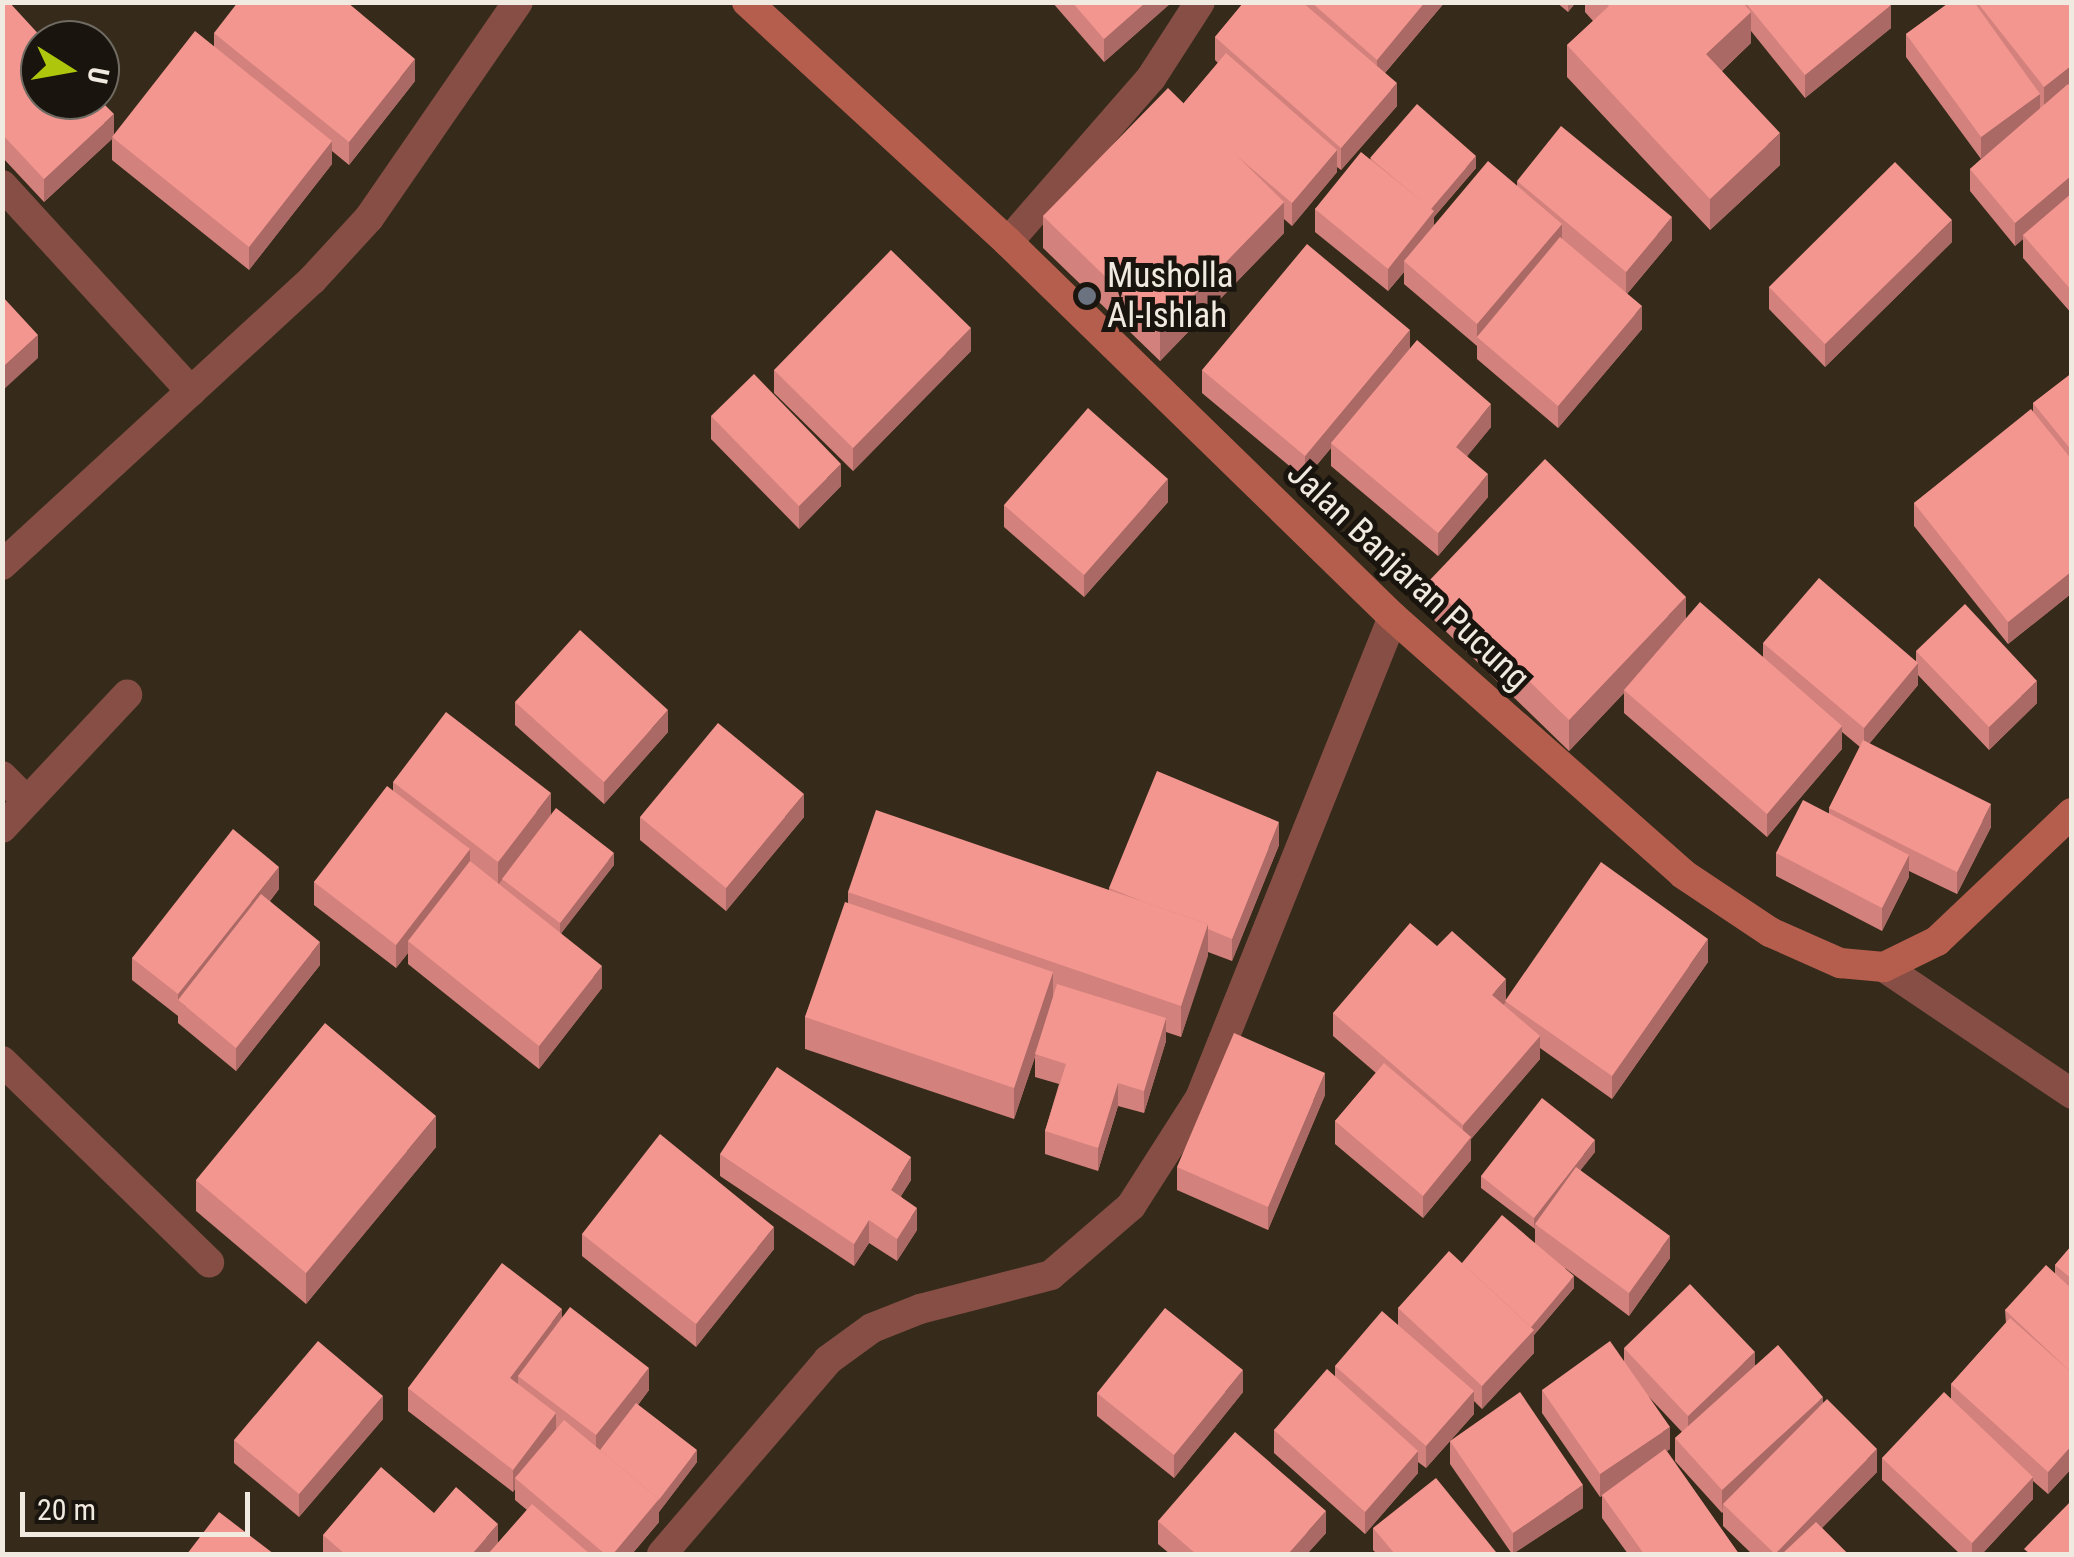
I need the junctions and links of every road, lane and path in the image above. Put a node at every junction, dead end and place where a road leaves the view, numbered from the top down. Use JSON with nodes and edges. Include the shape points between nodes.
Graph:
{"nodes":[{"id":1,"x":518,"y":2,"type":"edge"},
{"id":2,"x":747,"y":2,"type":"edge"},
{"id":3,"x":1200,"y":2,"type":"edge"},
{"id":4,"x":2,"y":185,"type":"edge"},
{"id":5,"x":1008,"y":242,"type":"junction"},
{"id":6,"x":192,"y":392,"type":"junction"},
{"id":7,"x":2,"y":564,"type":"edge"},
{"id":8,"x":1394,"y":617,"type":"junction"},
{"id":9,"x":127,"y":695,"type":"dead end"},
{"id":10,"x":2,"y":776,"type":"edge"},
{"id":11,"x":27,"y":801,"type":"junction"},
{"id":12,"x":2072,"y":813,"type":"edge"},
{"id":13,"x":2,"y":828,"type":"edge"},
{"id":14,"x":1884,"y":967,"type":"junction"},
{"id":15,"x":2,"y":1061,"type":"edge"},
{"id":16,"x":2072,"y":1094,"type":"edge"},
{"id":17,"x":209,"y":1262,"type":"dead end"},
{"id":18,"x":662,"y":1554,"type":"edge"}],
"edges":[{"from":1,"to":6,"type":"street","via":[[369,218]]},
{"from":2,"to":5,"type":"street","name":"Jalan Banjaran Pucung"},
{"from":3,"to":5,"type":"street","via":[[1152,78]]},
{"from":4,"to":6,"type":"street"},
{"from":5,"to":8,"type":"street","name":"Jalan Banjaran Pucung"},
{"from":6,"to":7,"type":"street"},
{"from":8,"to":14,"type":"street","name":"Jalan Banjaran Pucung","via":[[1683,874],[1770,932],[1840,962]]},
{"from":8,"to":18,"type":"street","via":[[1200,1098],[1131,1206],[1051,1275],[920,1309],[872,1328],[828,1360]]},
{"from":9,"to":11,"type":"street"},
{"from":10,"to":11,"type":"street"},
{"from":11,"to":13,"type":"street"},
{"from":12,"to":14,"type":"street","via":[[1937,941]]},
{"from":14,"to":16,"type":"street"},
{"from":15,"to":17,"type":"street"}]}
